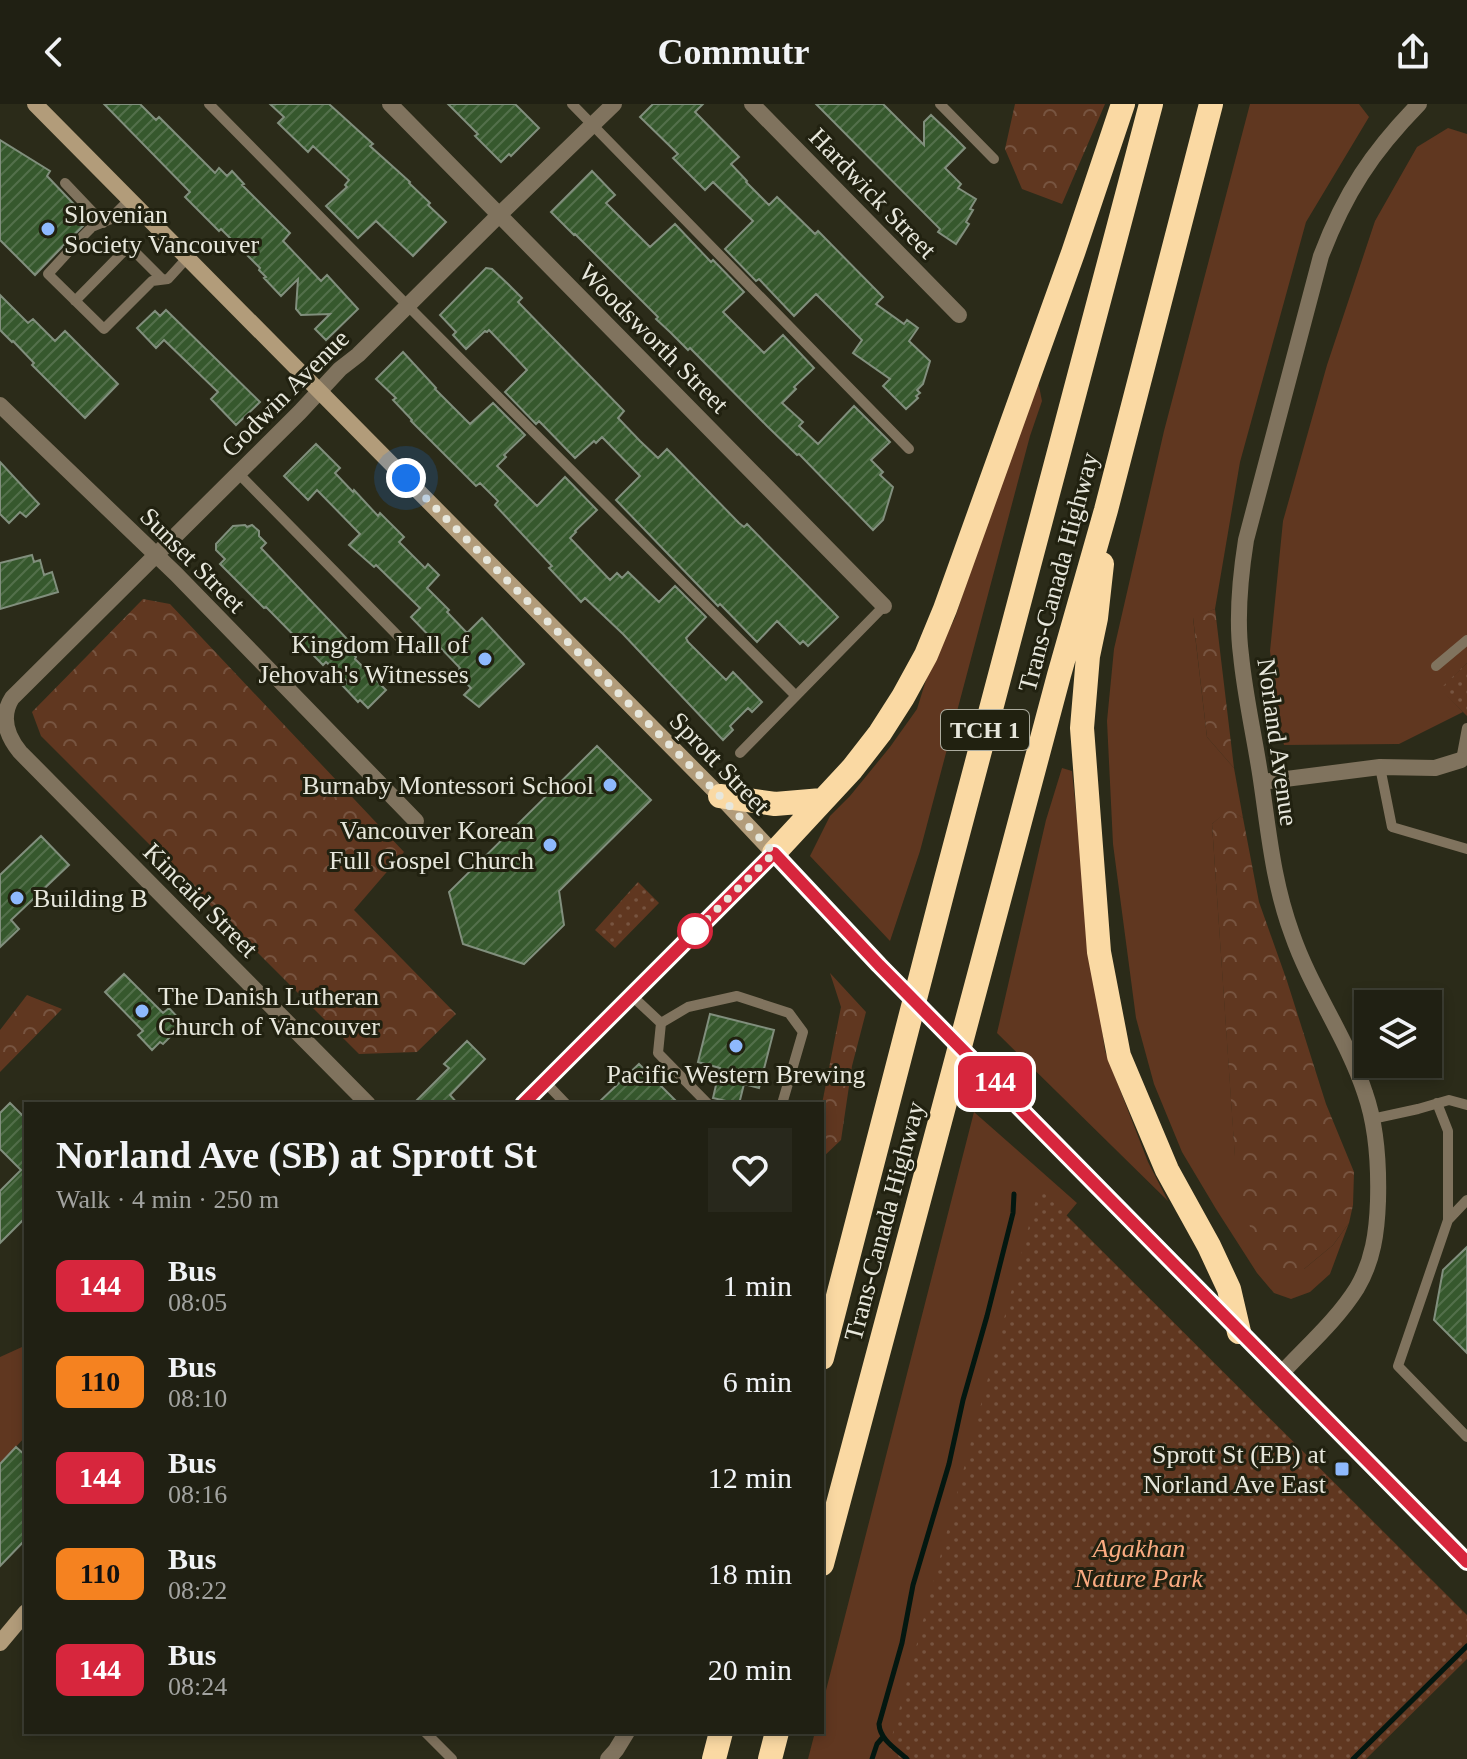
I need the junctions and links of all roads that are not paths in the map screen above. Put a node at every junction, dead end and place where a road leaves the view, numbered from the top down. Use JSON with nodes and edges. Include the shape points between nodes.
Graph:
{"nodes":[{"id":1,"x":35,"y":104,"type":"edge"},
{"id":2,"x":209,"y":104,"type":"edge"},
{"id":3,"x":390,"y":104,"type":"edge"},
{"id":4,"x":572,"y":104,"type":"edge"},
{"id":5,"x":614,"y":104,"type":"edge"},
{"id":6,"x":752,"y":104,"type":"edge"},
{"id":7,"x":940,"y":104,"type":"edge"},
{"id":8,"x":1123,"y":104,"type":"edge"},
{"id":9,"x":1151,"y":104,"type":"edge"},
{"id":10,"x":1211,"y":104,"type":"edge"},
{"id":11,"x":1419,"y":104,"type":"edge"},
{"id":12,"x":593,"y":125,"type":"junction"},
{"id":13,"x":994,"y":159,"type":"dead end"},
{"id":14,"x":65,"y":183,"type":"dead end"},
{"id":15,"x":130,"y":199,"type":"junction"},
{"id":16,"x":499,"y":215,"type":"junction"},
{"id":17,"x":103,"y":223,"type":"junction"},
{"id":18,"x":82,"y":237,"type":"dead end"},
{"id":19,"x":70,"y":250,"type":"dead end"},
{"id":20,"x":188,"y":257,"type":"junction"},
{"id":21,"x":162,"y":279,"type":"junction"},
{"id":22,"x":75,"y":301,"type":"junction"},
{"id":23,"x":408,"y":306,"type":"junction"},
{"id":24,"x":959,"y":315,"type":"dead end"},
{"id":25,"x":321,"y":391,"type":"junction"},
{"id":26,"x":0,"y":405,"type":"edge"},
{"id":27,"x":909,"y":449,"type":"dead end"},
{"id":28,"x":238,"y":473,"type":"junction"},
{"id":29,"x":1106,"y":510,"type":"junction"},
{"id":30,"x":156,"y":555,"type":"junction"},
{"id":31,"x":884,"y":606,"type":"joint"},
{"id":32,"x":399,"y":637,"type":"dead end"},
{"id":33,"x":1467,"y":640,"type":"edge"},
{"id":34,"x":1436,"y":666,"type":"dead end"},
{"id":35,"x":796,"y":696,"type":"junction"},
{"id":36,"x":6,"y":725,"type":"joint"},
{"id":37,"x":1467,"y":728,"type":"edge"},
{"id":38,"x":740,"y":753,"type":"dead end"},
{"id":39,"x":1461,"y":760,"type":"joint"},
{"id":40,"x":1380,"y":767,"type":"junction"},
{"id":41,"x":1262,"y":782,"type":"junction"},
{"id":42,"x":720,"y":796,"type":"junction"},
{"id":43,"x":822,"y":800,"type":"junction"},
{"id":44,"x":416,"y":821,"type":"dead end"},
{"id":45,"x":1467,"y":849,"type":"edge"},
{"id":46,"x":774,"y":853,"type":"junction"},
{"id":47,"x":631,"y":995,"type":"junction"},
{"id":48,"x":661,"y":1023,"type":"junction"},
{"id":49,"x":545,"y":1082,"type":"junction"},
{"id":50,"x":366,"y":1102,"type":"edge"},
{"id":51,"x":525,"y":1102,"type":"edge"},
{"id":52,"x":564,"y":1102,"type":"edge"},
{"id":53,"x":706,"y":1102,"type":"edge"},
{"id":54,"x":783,"y":1102,"type":"edge"},
{"id":55,"x":1437,"y":1103,"type":"junction"},
{"id":56,"x":1467,"y":1105,"type":"edge"},
{"id":57,"x":1372,"y":1119,"type":"junction"},
{"id":58,"x":1467,"y":1200,"type":"edge"},
{"id":59,"x":1448,"y":1220,"type":"junction"},
{"id":60,"x":1239,"y":1332,"type":"junction"},
{"id":61,"x":824,"y":1350,"type":"edge"},
{"id":62,"x":1281,"y":1374,"type":"junction"},
{"id":63,"x":1467,"y":1437,"type":"edge"},
{"id":64,"x":824,"y":1556,"type":"edge"},
{"id":65,"x":1467,"y":1562,"type":"edge"},
{"id":66,"x":24,"y":1614,"type":"edge"},
{"id":67,"x":0,"y":1643,"type":"edge"},
{"id":68,"x":427,"y":1734,"type":"edge"},
{"id":69,"x":626,"y":1734,"type":"edge"},
{"id":70,"x":720,"y":1734,"type":"edge"},
{"id":71,"x":776,"y":1734,"type":"edge"},
{"id":72,"x":452,"y":1759,"type":"edge"},
{"id":73,"x":608,"y":1759,"type":"edge"},
{"id":74,"x":714,"y":1759,"type":"edge"},
{"id":75,"x":770,"y":1759,"type":"edge"}],
"edges":[{"from":1,"to":15,"type":"main road","name":"Sprott Street"},
{"from":2,"to":23,"type":"lane"},
{"from":3,"to":16,"type":"street","name":"Woodsworth Street"},
{"from":4,"to":12,"type":"lane"},
{"from":5,"to":12,"type":"street","name":"Godwin Avenue"},
{"from":6,"to":24,"type":"street","name":"Hardwick Street"},
{"from":7,"to":13,"type":"lane"},
{"from":8,"to":43,"type":"highway","via":[[926,655],[880,733]]},
{"from":9,"to":61,"type":"highway","name":"Trans-Canada Highway","number":"TCH 1"},
{"from":10,"to":29,"type":"highway","name":"Trans-Canada Highway","number":"TCH 1"},
{"from":11,"to":41,"type":"street","name":"Norland Avenue","via":[[1357,178],[1332,227],[1246,540],[1240,654]]},
{"from":12,"to":16,"type":"street","name":"Godwin Avenue"},
{"from":12,"to":27,"type":"lane"},
{"from":14,"to":17,"type":"lane"},
{"from":15,"to":17,"type":"lane"},
{"from":15,"to":20,"type":"main road","name":"Sprott Street"},
{"from":16,"to":23,"type":"street","name":"Godwin Avenue"},
{"from":16,"to":31,"type":"street","name":"Woodsworth Street"},
{"from":17,"to":18,"type":"lane"},
{"from":19,"to":22,"type":"lane","via":[[48,274]]},
{"from":20,"to":21,"type":"lane"},
{"from":20,"to":25,"type":"main road","name":"Sprott Street"},
{"from":21,"to":22,"type":"lane","via":[[152,281],[104,329]]},
{"from":21,"to":22,"type":"lane","via":[[129,246]]},
{"from":23,"to":25,"type":"street","name":"Godwin Avenue"},
{"from":23,"to":35,"type":"lane"},
{"from":25,"to":28,"type":"street","name":"Godwin Avenue"},
{"from":25,"to":42,"type":"main road","name":"Sprott Street"},
{"from":26,"to":30,"type":"street","name":"Sunset Street"},
{"from":28,"to":30,"type":"street","name":"Godwin Avenue"},
{"from":28,"to":32,"type":"lane"},
{"from":29,"to":60,"type":"highway","via":[[1082,728],[1099,952],[1119,1056],[1167,1170],[1229,1289]]},
{"from":29,"to":64,"type":"highway","name":"Trans-Canada Highway","number":"TCH 1"},
{"from":30,"to":36,"type":"street","name":"Godwin Avenue","via":[[12,698]]},
{"from":30,"to":44,"type":"street","name":"Sunset Street"},
{"from":31,"to":35,"type":"lane"},
{"from":33,"to":34,"type":"lane"},
{"from":35,"to":38,"type":"lane"},
{"from":36,"to":50,"type":"street","name":"Kincaid Street","via":[[20,752]]},
{"from":37,"to":39,"type":"lane"},
{"from":39,"to":40,"type":"street","via":[[1435,768]]},
{"from":40,"to":41,"type":"street"},
{"from":40,"to":45,"type":"lane","via":[[1392,827]]},
{"from":41,"to":57,"type":"street","name":"Norland Avenue","via":[[1271,859],[1292,937],[1356,1069]]},
{"from":42,"to":43,"type":"highway","via":[[775,804]]},
{"from":42,"to":46,"type":"main road","name":"Sprott Street"},
{"from":43,"to":46,"type":"highway"},
{"from":46,"to":47,"type":"main road"},
{"from":46,"to":60,"type":"main road","name":"Sprott Street","bridge":true},
{"from":47,"to":48,"type":"lane"},
{"from":47,"to":49,"type":"main road"},
{"from":48,"to":53,"type":"lane","via":[[658,1053]]},
{"from":48,"to":54,"type":"lane","via":[[688,1007],[737,996],[789,1013],[803,1032]]},
{"from":49,"to":51,"type":"main road"},
{"from":49,"to":52,"type":"lane"},
{"from":55,"to":56,"type":"lane"},
{"from":55,"to":57,"type":"lane"},
{"from":55,"to":59,"type":"lane","via":[[1448,1131]]},
{"from":57,"to":62,"type":"street","name":"Norland Avenue","via":[[1378,1195],[1371,1255],[1349,1300]]},
{"from":58,"to":59,"type":"lane"},
{"from":59,"to":63,"type":"lane","via":[[1398,1366]]},
{"from":60,"to":62,"type":"main road","name":"Sprott Street"},
{"from":62,"to":65,"type":"main road","name":"Sprott Street"},
{"from":66,"to":67,"type":"main road"},
{"from":68,"to":72,"type":"lane"},
{"from":69,"to":73,"type":"street"},
{"from":70,"to":74,"type":"highway"},
{"from":71,"to":75,"type":"highway"}]}
